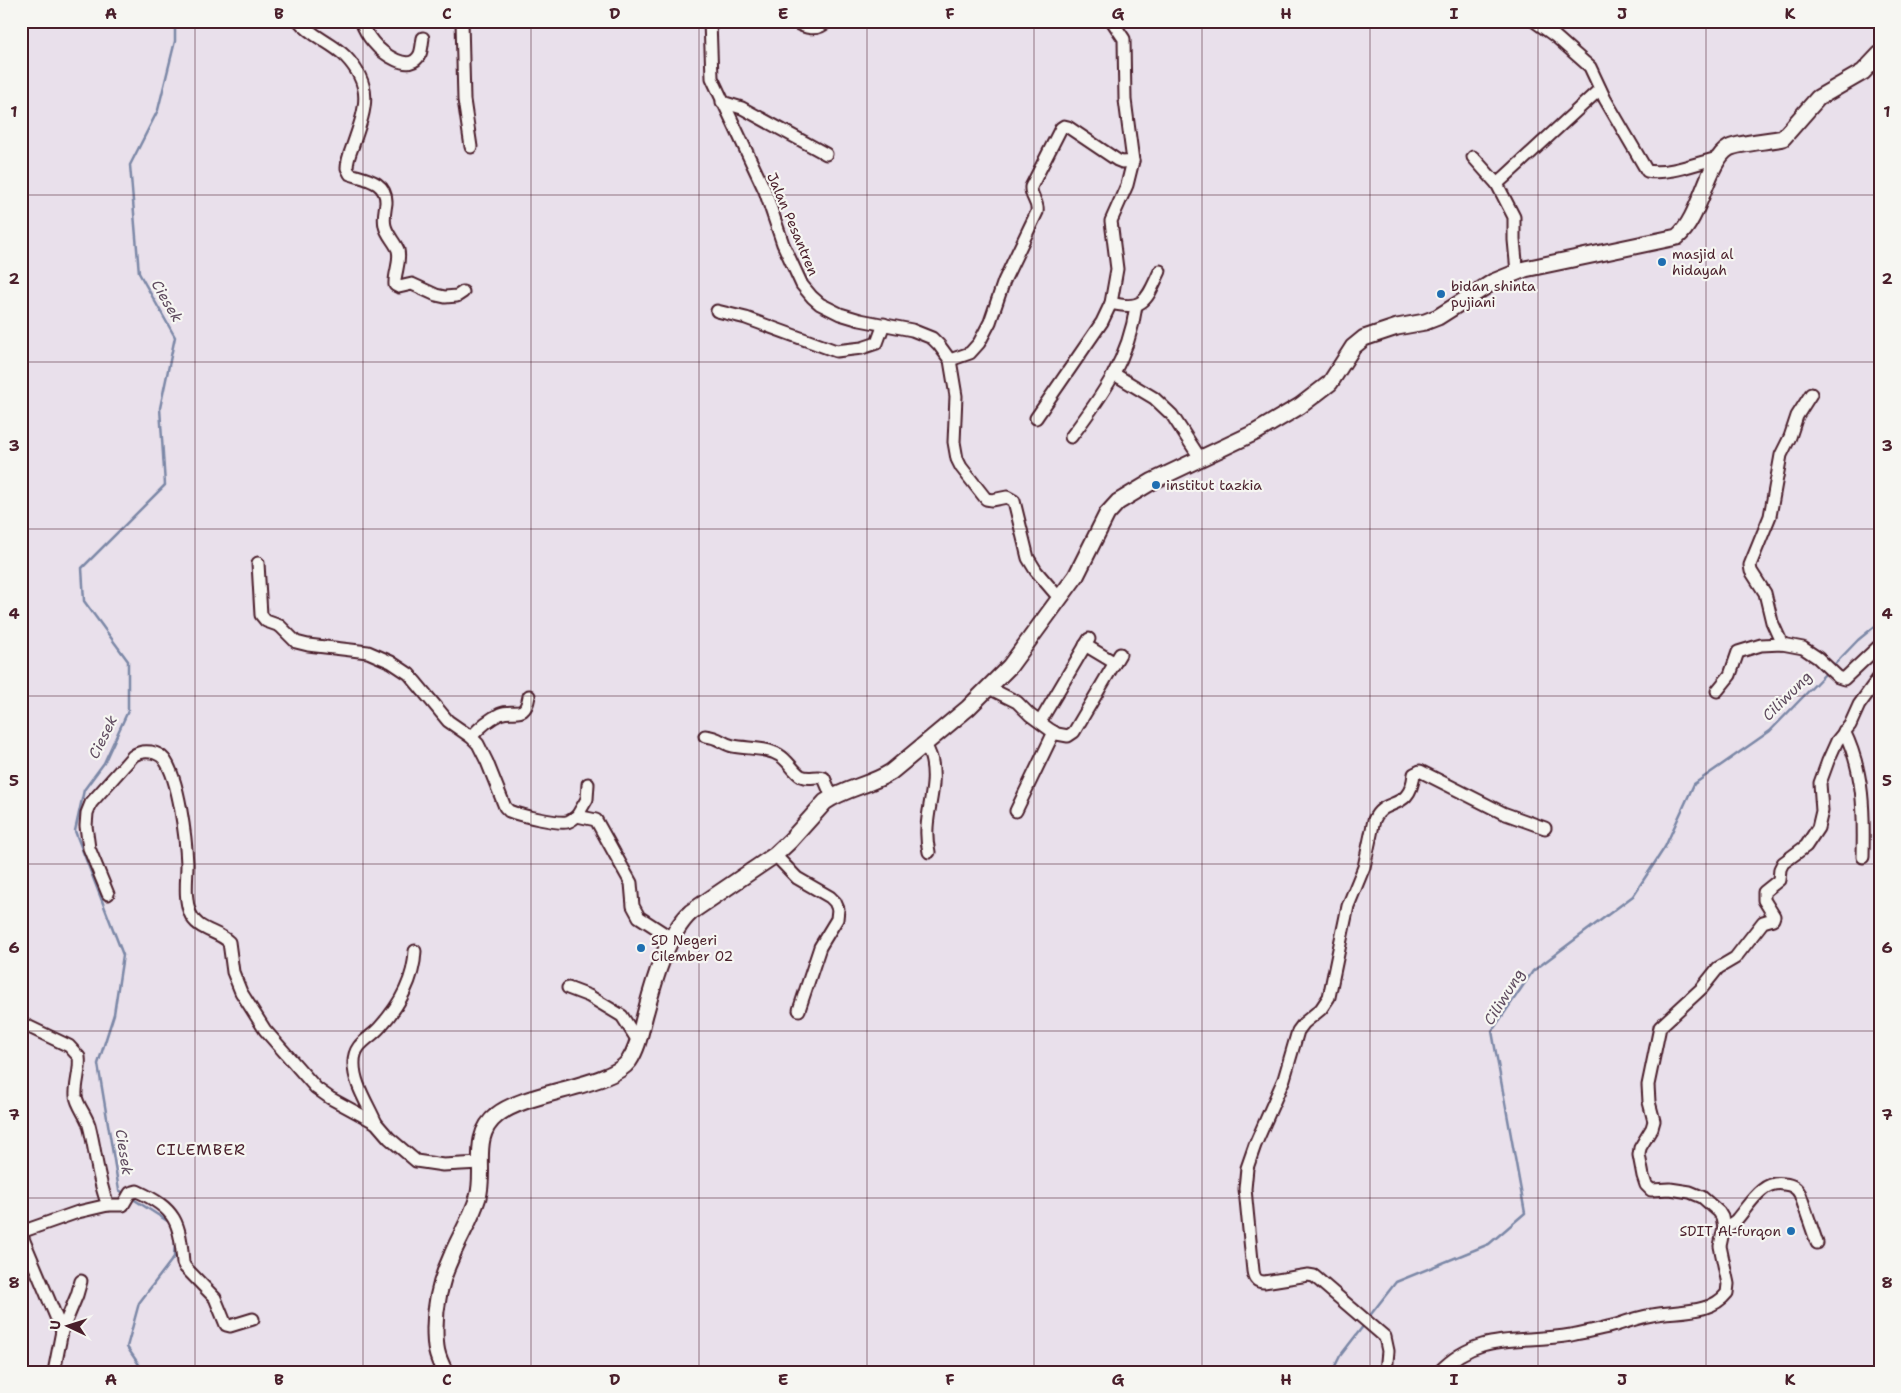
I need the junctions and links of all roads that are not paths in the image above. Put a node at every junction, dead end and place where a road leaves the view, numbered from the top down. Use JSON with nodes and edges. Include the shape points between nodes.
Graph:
{"nodes":[{"id":1,"x":299,"y":21,"type":"edge"},
{"id":2,"x":361,"y":21,"type":"edge"},
{"id":3,"x":462,"y":21,"type":"edge"},
{"id":4,"x":710,"y":21,"type":"edge"},
{"id":5,"x":793,"y":21,"type":"edge"},
{"id":6,"x":828,"y":21,"type":"edge"},
{"id":7,"x":1112,"y":21,"type":"edge"},
{"id":8,"x":1534,"y":21,"type":"edge"},
{"id":9,"x":423,"y":38,"type":"dead end"},
{"id":10,"x":1880,"y":54,"type":"edge"},
{"id":11,"x":1600,"y":90,"type":"junction"},
{"id":12,"x":722,"y":102,"type":"junction"},
{"id":13,"x":471,"y":147,"type":"dead end"},
{"id":14,"x":826,"y":154,"type":"dead end"},
{"id":15,"x":1473,"y":157,"type":"dead end"},
{"id":16,"x":1718,"y":158,"type":"junction"},
{"id":17,"x":1133,"y":161,"type":"junction"},
{"id":18,"x":1497,"y":184,"type":"junction"},
{"id":19,"x":1160,"y":271,"type":"dead end"},
{"id":20,"x":1516,"y":272,"type":"junction"},
{"id":21,"x":464,"y":292,"type":"dead end"},
{"id":22,"x":1111,"y":304,"type":"junction"},
{"id":23,"x":1136,"y":306,"type":"junction"},
{"id":24,"x":717,"y":310,"type":"dead end"},
{"id":25,"x":884,"y":324,"type":"junction"},
{"id":26,"x":950,"y":360,"type":"junction"},
{"id":27,"x":1114,"y":374,"type":"junction"},
{"id":28,"x":1811,"y":394,"type":"dead end"},
{"id":29,"x":1036,"y":418,"type":"dead end"},
{"id":30,"x":1071,"y":437,"type":"dead end"},
{"id":31,"x":1200,"y":458,"type":"junction"},
{"id":32,"x":258,"y":563,"type":"dead end"},
{"id":33,"x":1060,"y":599,"type":"junction"},
{"id":34,"x":1782,"y":644,"type":"junction"},
{"id":35,"x":1880,"y":646,"type":"edge"},
{"id":36,"x":1880,"y":676,"type":"edge"},
{"id":37,"x":989,"y":688,"type":"junction"},
{"id":38,"x":1717,"y":691,"type":"dead end"},
{"id":39,"x":529,"y":696,"type":"dead end"},
{"id":40,"x":1040,"y":722,"type":"junction"},
{"id":41,"x":1844,"y":731,"type":"junction"},
{"id":42,"x":1054,"y":732,"type":"junction"},
{"id":43,"x":705,"y":736,"type":"dead end"},
{"id":44,"x":471,"y":737,"type":"junction"},
{"id":45,"x":925,"y":744,"type":"junction"},
{"id":46,"x":588,"y":784,"type":"dead end"},
{"id":47,"x":832,"y":797,"type":"junction"},
{"id":48,"x":1016,"y":811,"type":"dead end"},
{"id":49,"x":577,"y":816,"type":"junction"},
{"id":50,"x":1545,"y":828,"type":"dead end"},
{"id":51,"x":930,"y":852,"type":"dead end"},
{"id":52,"x":775,"y":855,"type":"junction"},
{"id":53,"x":1863,"y":856,"type":"dead end"},
{"id":54,"x":108,"y":894,"type":"dead end"},
{"id":55,"x":672,"y":939,"type":"junction"},
{"id":56,"x":415,"y":951,"type":"dead end"},
{"id":57,"x":568,"y":988,"type":"dead end"},
{"id":58,"x":799,"y":1010,"type":"dead end"},
{"id":59,"x":21,"y":1022,"type":"edge"},
{"id":60,"x":638,"y":1041,"type":"junction"},
{"id":61,"x":376,"y":1123,"type":"junction"},
{"id":62,"x":480,"y":1163,"type":"junction"},
{"id":63,"x":108,"y":1204,"type":"junction"},
{"id":64,"x":1724,"y":1227,"type":"junction"},
{"id":65,"x":21,"y":1233,"type":"edge"},
{"id":66,"x":1817,"y":1243,"type":"dead end"},
{"id":67,"x":81,"y":1281,"type":"dead end"},
{"id":68,"x":253,"y":1319,"type":"dead end"},
{"id":69,"x":62,"y":1331,"type":"junction"},
{"id":70,"x":54,"y":1372,"type":"edge"},
{"id":71,"x":444,"y":1372,"type":"edge"},
{"id":72,"x":1386,"y":1372,"type":"edge"},
{"id":73,"x":1439,"y":1372,"type":"edge"}],
"edges":[{"from":1,"to":21,"type":"street","via":[[346,57],[364,84],[365,108],[346,168],[350,174],[374,182],[384,193],[384,226],[398,255],[395,285],[399,288],[414,285],[445,297]]},
{"from":2,"to":9,"type":"street","via":[[380,48],[404,63],[419,55]]},
{"from":3,"to":13,"type":"street","via":[[464,100]]},
{"from":4,"to":12,"type":"street","name":"Jalan Pesantren","via":[[712,74]]},
{"from":5,"to":6,"type":"street","via":[[817,28]]},
{"from":7,"to":17,"type":"street","via":[[1124,39],[1125,100]]},
{"from":8,"to":11,"type":"street","via":[[1590,67]]},
{"from":10,"to":16,"type":"street","via":[[1863,72],[1818,98],[1783,138],[1730,147]]},
{"from":11,"to":16,"type":"street","via":[[1647,171],[1672,171]]},
{"from":11,"to":18,"type":"street"},
{"from":12,"to":14,"type":"street","via":[[742,108]]},
{"from":12,"to":25,"type":"street","name":"Jalan Pesantren","via":[[765,191],[783,244],[806,290],[820,304],[840,314]]},
{"from":15,"to":18,"type":"street"},
{"from":16,"to":20,"type":"street","via":[[1699,204],[1684,231],[1675,238]]},
{"from":17,"to":22,"type":"street","via":[[1111,221],[1117,269]]},
{"from":17,"to":26,"type":"street","via":[[1116,160],[1070,128],[1061,128],[1031,187],[1038,206],[1035,218],[1004,281],[990,322],[976,348],[965,356]]},
{"from":18,"to":20,"type":"street","via":[[1514,217]]},
{"from":19,"to":23,"type":"street","via":[[1146,298]]},
{"from":20,"to":31,"type":"street","via":[[1493,282],[1438,318],[1364,338],[1353,347],[1334,379],[1313,398],[1256,432]]},
{"from":22,"to":23,"type":"street"},
{"from":22,"to":29,"type":"street"},
{"from":23,"to":27,"type":"street","via":[[1127,347]]},
{"from":24,"to":25,"type":"street","via":[[842,352],[877,343]]},
{"from":25,"to":26,"type":"street","name":"Jalan Pesantren","via":[[932,338]]},
{"from":26,"to":33,"type":"street","name":"Jalan Pesantren","via":[[957,399],[954,442],[958,463],[986,499],[1007,497],[1014,501],[1028,558]]},
{"from":27,"to":30,"type":"street"},
{"from":27,"to":31,"type":"street","via":[[1154,398],[1172,415]]},
{"from":28,"to":34,"type":"street","via":[[1797,416],[1781,455],[1770,516],[1750,565],[1750,571],[1765,593],[1772,622]]},
{"from":31,"to":33,"type":"street","via":[[1140,488],[1112,507],[1086,559]]},
{"from":32,"to":44,"type":"street","via":[[262,615],[266,621],[280,626],[293,640],[302,644],[359,650],[391,662],[409,674],[448,721]]},
{"from":33,"to":37,"type":"street"},
{"from":34,"to":35,"type":"street","via":[[1803,648],[1838,677],[1846,678]]},
{"from":34,"to":38,"type":"street","via":[[1761,645],[1738,652],[1730,674]]},
{"from":36,"to":41,"type":"street"},
{"from":37,"to":40,"type":"street","via":[[1017,702]]},
{"from":37,"to":45,"type":"street"},
{"from":39,"to":44,"type":"street","via":[[524,710],[500,714]]},
{"from":40,"to":42,"type":"street"},
{"from":40,"to":42,"type":"street","via":[[1087,642],[1117,658],[1074,732],[1068,736]]},
{"from":41,"to":53,"type":"street","via":[[1854,752],[1864,801]]},
{"from":41,"to":64,"type":"street","via":[[1820,783],[1821,823],[1806,846],[1785,861],[1779,880],[1764,892],[1764,900],[1774,918],[1763,922],[1735,958],[1718,968],[1657,1033],[1648,1085],[1654,1121],[1640,1152],[1643,1176],[1653,1191],[1677,1189],[1702,1197],[1719,1212]]},
{"from":42,"to":48,"type":"street"},
{"from":43,"to":47,"type":"street","via":[[733,746],[775,753],[802,776],[824,778]]},
{"from":44,"to":49,"type":"street","via":[[478,744],[509,811],[565,822]]},
{"from":45,"to":47,"type":"street","via":[[886,775]]},
{"from":45,"to":51,"type":"street","via":[[931,756],[933,773],[926,820]]},
{"from":46,"to":49,"type":"street","via":[[586,799]]},
{"from":47,"to":52,"type":"street"},
{"from":49,"to":55,"type":"street","via":[[593,818],[599,825],[631,883],[637,914]]},
{"from":50,"to":72,"type":"street","via":[[1503,814],[1420,771],[1414,774],[1407,796],[1376,816],[1364,867],[1348,906],[1329,997],[1298,1031],[1284,1079],[1255,1145],[1245,1180],[1255,1278],[1264,1282],[1314,1276],[1380,1331],[1388,1345]]},
{"from":52,"to":55,"type":"street","via":[[691,912]]},
{"from":52,"to":58,"type":"street","via":[[796,878],[830,897],[838,909],[837,919],[820,947]]},
{"from":54,"to":61,"type":"street","via":[[88,848],[88,808],[133,756],[139,752],[155,752],[165,761],[178,800],[184,833],[186,898],[190,916],[200,927],[229,942],[236,981],[265,1030],[281,1049],[322,1093]]},
{"from":55,"to":60,"type":"street","via":[[651,991]]},
{"from":56,"to":61,"type":"street","via":[[408,986],[387,1019],[360,1043],[354,1056],[357,1081]]},
{"from":57,"to":60,"type":"street","via":[[589,996],[622,1016]]},
{"from":59,"to":63,"type":"street","via":[[69,1046],[78,1057],[77,1100],[85,1113]]},
{"from":60,"to":62,"type":"street","via":[[629,1061],[616,1072],[499,1113],[485,1130]]},
{"from":61,"to":62,"type":"street","via":[[416,1161],[443,1165]]},
{"from":62,"to":71,"type":"street","via":[[478,1198],[447,1267],[436,1305],[435,1350]]},
{"from":63,"to":65,"type":"street"},
{"from":63,"to":68,"type":"street","via":[[120,1206],[135,1191],[166,1208],[180,1232],[183,1262],[215,1298],[226,1325]]},
{"from":64,"to":66,"type":"street","via":[[1736,1221],[1757,1194],[1771,1184],[1780,1183],[1796,1188],[1800,1194]]},
{"from":64,"to":73,"type":"street","via":[[1720,1246],[1728,1287],[1724,1296],[1712,1305],[1652,1315],[1560,1337],[1475,1346]]},
{"from":65,"to":69,"type":"street"},
{"from":67,"to":69,"type":"street"},
{"from":69,"to":70,"type":"street"}]}
